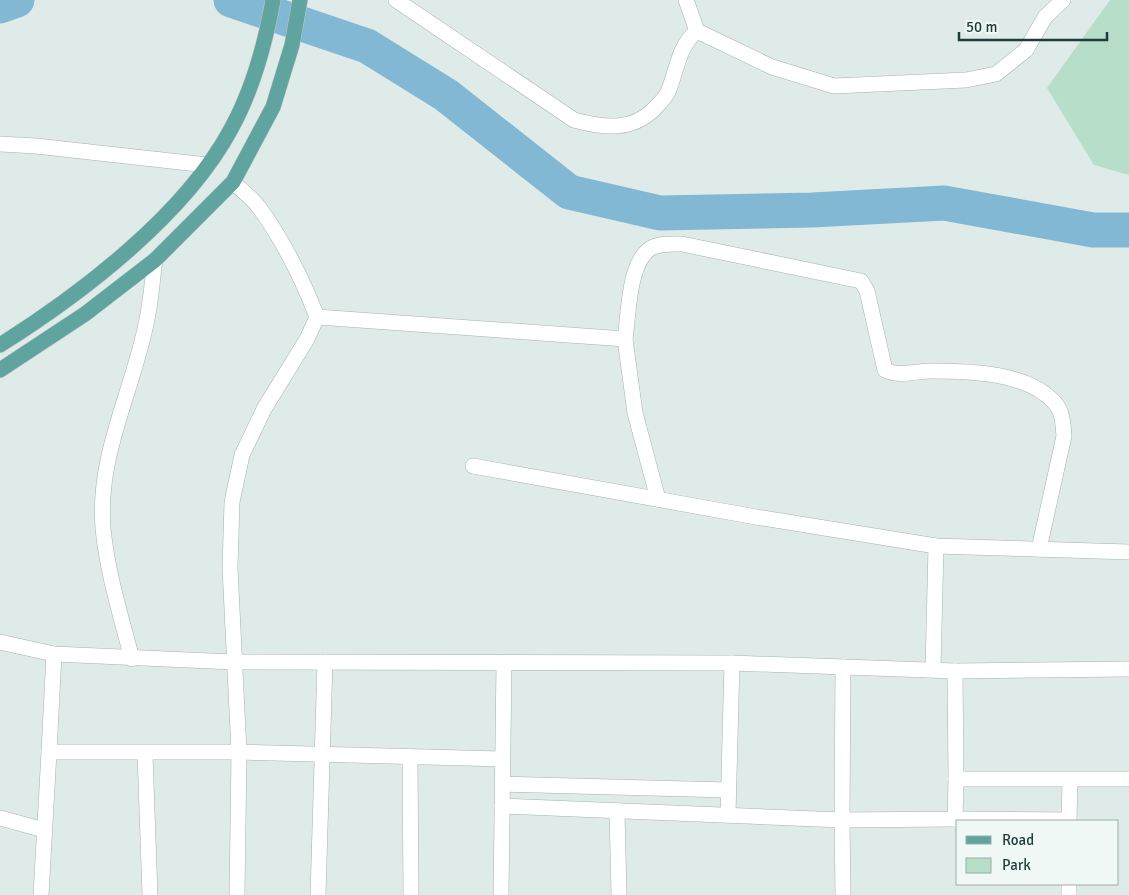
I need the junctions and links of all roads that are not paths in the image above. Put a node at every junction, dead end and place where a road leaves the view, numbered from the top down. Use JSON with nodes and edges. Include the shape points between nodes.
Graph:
{"nodes":[{"id":1,"x":273,"y":0,"type":"edge"},
{"id":2,"x":300,"y":0,"type":"edge"},
{"id":3,"x":396,"y":0,"type":"edge"},
{"id":4,"x":686,"y":0,"type":"edge"},
{"id":5,"x":1063,"y":0,"type":"edge"},
{"id":6,"x":697,"y":31,"type":"junction"},
{"id":7,"x":0,"y":144,"type":"edge"},
{"id":8,"x":207,"y":165,"type":"junction"},
{"id":9,"x":232,"y":182,"type":"junction"},
{"id":10,"x":154,"y":260,"type":"junction"},
{"id":11,"x":316,"y":317,"type":"junction"},
{"id":12,"x":625,"y":339,"type":"junction"},
{"id":13,"x":0,"y":345,"type":"edge"},
{"id":14,"x":0,"y":370,"type":"edge"},
{"id":15,"x":473,"y":466,"type":"dead end"},
{"id":16,"x":658,"y":500,"type":"junction"},
{"id":17,"x":936,"y":546,"type":"junction"},
{"id":18,"x":1039,"y":549,"type":"junction"},
{"id":19,"x":1129,"y":552,"type":"edge"},
{"id":20,"x":0,"y":642,"type":"edge"},
{"id":21,"x":54,"y":654,"type":"junction"},
{"id":22,"x":132,"y":659,"type":"junction"},
{"id":23,"x":233,"y":662,"type":"junction"},
{"id":24,"x":326,"y":662,"type":"junction"},
{"id":25,"x":504,"y":663,"type":"junction"},
{"id":26,"x":732,"y":663,"type":"junction"},
{"id":27,"x":843,"y":667,"type":"junction"},
{"id":28,"x":933,"y":669,"type":"junction"},
{"id":29,"x":1129,"y":669,"type":"edge"},
{"id":30,"x":955,"y":671,"type":"junction"},
{"id":31,"x":49,"y":752,"type":"junction"},
{"id":32,"x":239,"y":752,"type":"junction"},
{"id":33,"x":145,"y":754,"type":"junction"},
{"id":34,"x":322,"y":755,"type":"junction"},
{"id":35,"x":410,"y":757,"type":"junction"},
{"id":36,"x":502,"y":759,"type":"junction"},
{"id":37,"x":956,"y":779,"type":"junction"},
{"id":38,"x":1129,"y":779,"type":"edge"},
{"id":39,"x":1070,"y":780,"type":"junction"},
{"id":40,"x":503,"y":784,"type":"junction"},
{"id":41,"x":727,"y":790,"type":"junction"},
{"id":42,"x":502,"y":806,"type":"junction"},
{"id":43,"x":617,"y":811,"type":"junction"},
{"id":44,"x":728,"y":815,"type":"junction"},
{"id":45,"x":0,"y":818,"type":"edge"},
{"id":46,"x":955,"y":819,"type":"junction"},
{"id":47,"x":842,"y":820,"type":"junction"},
{"id":48,"x":1012,"y":820,"type":"edge"},
{"id":49,"x":1069,"y":820,"type":"edge"},
{"id":50,"x":44,"y":830,"type":"junction"},
{"id":51,"x":41,"y":895,"type":"edge"},
{"id":52,"x":150,"y":895,"type":"edge"},
{"id":53,"x":237,"y":895,"type":"edge"},
{"id":54,"x":318,"y":895,"type":"edge"},
{"id":55,"x":411,"y":895,"type":"edge"},
{"id":56,"x":501,"y":895,"type":"edge"},
{"id":57,"x":619,"y":895,"type":"edge"},
{"id":58,"x":843,"y":895,"type":"edge"}],
"edges":[{"from":1,"to":8,"type":"main road","via":[[266,41],[243,104],[230,131]]},
{"from":2,"to":9,"type":"main road","via":[[292,45],[272,107]]},
{"from":3,"to":6,"type":"street","via":[[574,120],[598,127],[624,126],[646,118],[667,94],[687,39]]},
{"from":4,"to":6,"type":"street"},
{"from":5,"to":6,"type":"street","via":[[1045,17],[1026,50],[996,74],[966,80],[834,86],[772,68]]},
{"from":7,"to":8,"type":"street"},
{"from":8,"to":13,"type":"main road","via":[[166,216],[137,243]]},
{"from":9,"to":10,"type":"main road"},
{"from":9,"to":11,"type":"street","via":[[257,205],[280,240],[303,281]]},
{"from":10,"to":14,"type":"main road","via":[[85,314]]},
{"from":10,"to":22,"type":"street","via":[[146,324],[111,443],[104,495],[103,527],[108,562]]},
{"from":11,"to":12,"type":"street"},
{"from":11,"to":23,"type":"street","via":[[308,339],[264,409],[242,455],[232,502]]},
{"from":12,"to":16,"type":"street","via":[[635,413]]},
{"from":12,"to":18,"type":"street","via":[[634,270],[651,248],[667,244],[682,244],[861,281],[867,292],[885,370],[891,373],[990,374],[1039,390],[1056,404],[1064,436]]},
{"from":15,"to":16,"type":"street"},
{"from":16,"to":17,"type":"street"},
{"from":17,"to":18,"type":"street"},
{"from":17,"to":28,"type":"street"},
{"from":18,"to":19,"type":"street"},
{"from":20,"to":21,"type":"street"},
{"from":21,"to":22,"type":"street"},
{"from":21,"to":31,"type":"street"},
{"from":22,"to":23,"type":"street"},
{"from":23,"to":24,"type":"street"},
{"from":23,"to":32,"type":"street"},
{"from":24,"to":25,"type":"street"},
{"from":24,"to":34,"type":"street"},
{"from":25,"to":26,"type":"street"},
{"from":25,"to":36,"type":"street"},
{"from":26,"to":27,"type":"street"},
{"from":26,"to":41,"type":"street"},
{"from":27,"to":28,"type":"street"},
{"from":27,"to":47,"type":"street"},
{"from":28,"to":30,"type":"street"},
{"from":29,"to":30,"type":"street"},
{"from":30,"to":37,"type":"street"},
{"from":31,"to":33,"type":"street"},
{"from":31,"to":50,"type":"street"},
{"from":32,"to":33,"type":"street"},
{"from":32,"to":34,"type":"street"},
{"from":32,"to":53,"type":"street"},
{"from":33,"to":52,"type":"street"},
{"from":34,"to":35,"type":"street"},
{"from":34,"to":54,"type":"street"},
{"from":35,"to":36,"type":"street"},
{"from":35,"to":55,"type":"street"},
{"from":36,"to":40,"type":"street"},
{"from":37,"to":39,"type":"street"},
{"from":37,"to":46,"type":"street"},
{"from":38,"to":39,"type":"street"},
{"from":39,"to":49,"type":"street"},
{"from":40,"to":41,"type":"street"},
{"from":40,"to":42,"type":"street"},
{"from":41,"to":44,"type":"street"},
{"from":42,"to":43,"type":"street"},
{"from":42,"to":56,"type":"street"},
{"from":43,"to":44,"type":"street"},
{"from":43,"to":57,"type":"street"},
{"from":44,"to":47,"type":"street"},
{"from":45,"to":50,"type":"street"},
{"from":46,"to":47,"type":"street"},
{"from":46,"to":48,"type":"street"},
{"from":47,"to":58,"type":"street"},
{"from":50,"to":51,"type":"street"}]}
